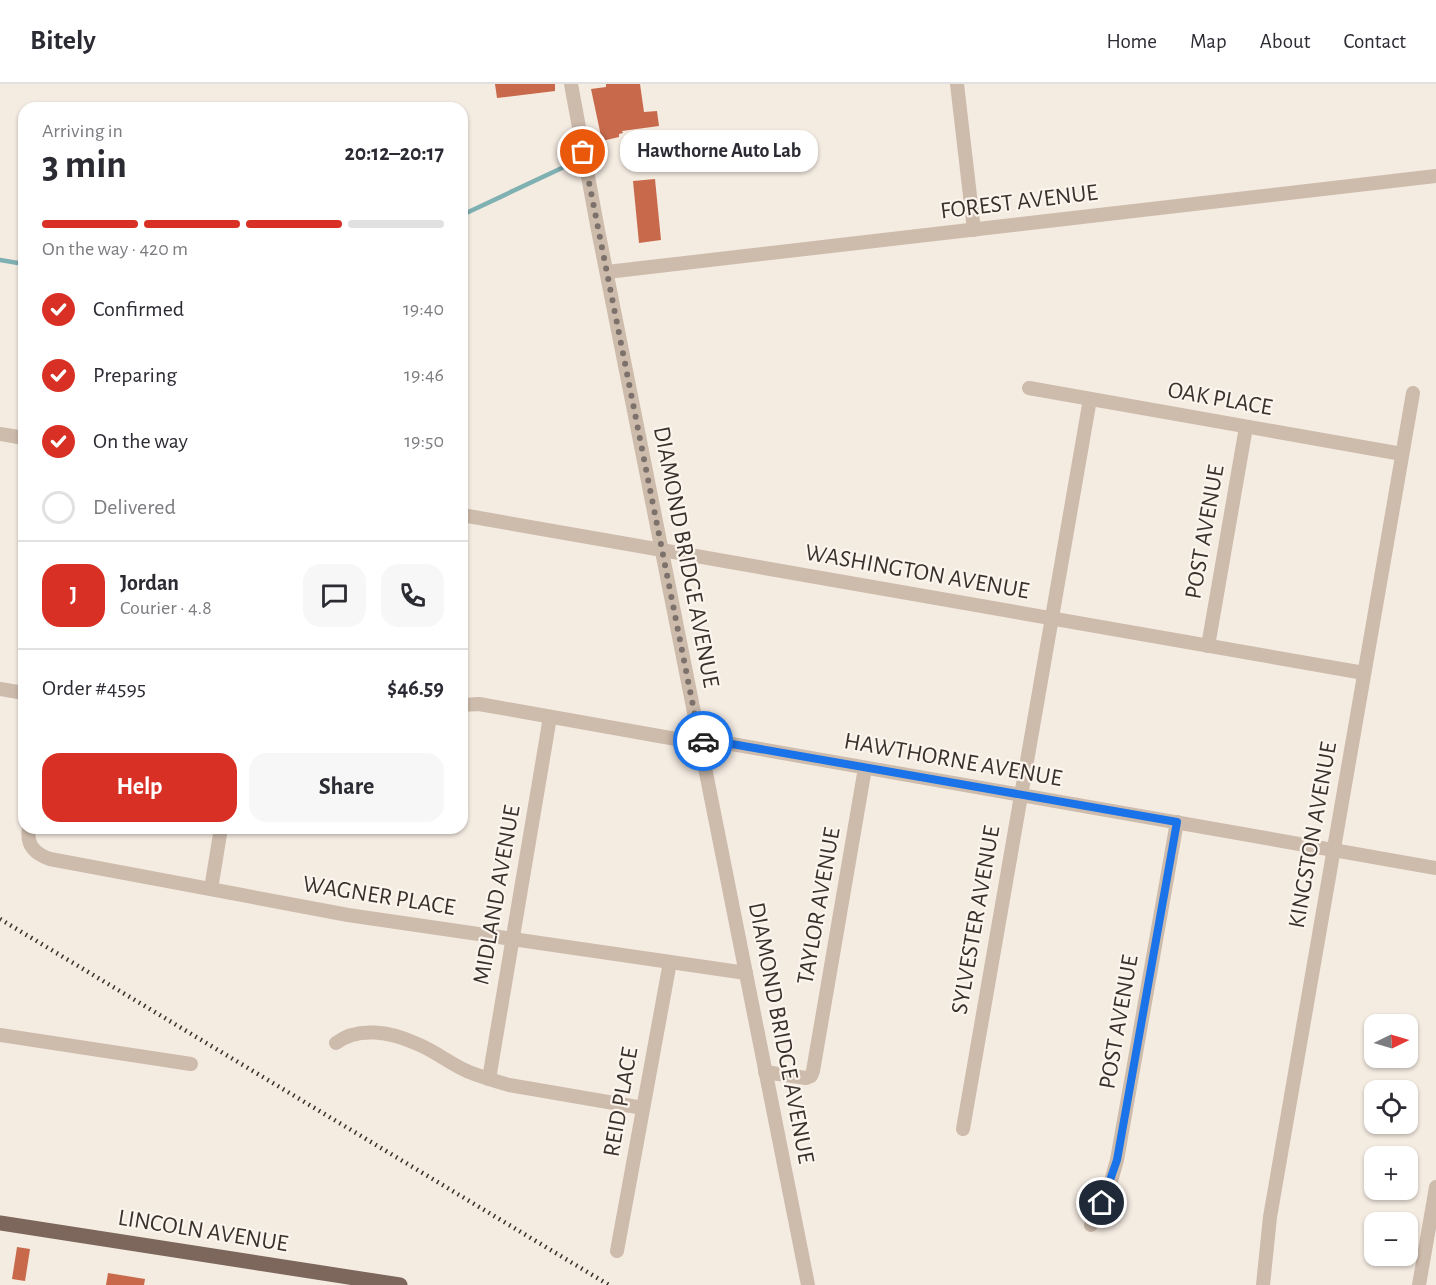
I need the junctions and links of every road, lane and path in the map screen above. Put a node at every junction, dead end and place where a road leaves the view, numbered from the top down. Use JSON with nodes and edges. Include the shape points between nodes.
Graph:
{"nodes":[{"id":1,"x":571,"y":84,"type":"edge"},
{"id":2,"x":957,"y":84,"type":"edge"},
{"id":3,"x":1436,"y":176,"type":"edge"},
{"id":4,"x":974,"y":230,"type":"junction"},
{"id":5,"x":606,"y":272,"type":"junction"},
{"id":6,"x":1029,"y":388,"type":"dead end"},
{"id":7,"x":1413,"y":393,"type":"dead end"},
{"id":8,"x":1090,"y":399,"type":"junction"},
{"id":9,"x":1246,"y":426,"type":"junction"},
{"id":10,"x":0,"y":434,"type":"edge"},
{"id":11,"x":18,"y":437,"type":"edge"},
{"id":12,"x":1402,"y":454,"type":"junction"},
{"id":13,"x":468,"y":516,"type":"edge"},
{"id":14,"x":662,"y":550,"type":"junction"},
{"id":15,"x":1052,"y":618,"type":"junction"},
{"id":16,"x":1208,"y":646,"type":"junction"},
{"id":17,"x":1364,"y":673,"type":"junction"},
{"id":18,"x":0,"y":689,"type":"edge"},
{"id":19,"x":18,"y":692,"type":"edge"},
{"id":20,"x":468,"y":705,"type":"edge"},
{"id":21,"x":550,"y":717,"type":"junction"},
{"id":22,"x":700,"y":741,"type":"junction"},
{"id":23,"x":866,"y":768,"type":"junction"},
{"id":24,"x":1021,"y":795,"type":"junction"},
{"id":25,"x":1177,"y":822,"type":"junction"},
{"id":26,"x":29,"y":834,"type":"edge"},
{"id":27,"x":220,"y":834,"type":"edge"},
{"id":28,"x":1334,"y":850,"type":"junction"},
{"id":29,"x":1436,"y":868,"type":"edge"},
{"id":30,"x":211,"y":889,"type":"junction"},
{"id":31,"x":513,"y":939,"type":"junction"},
{"id":32,"x":670,"y":962,"type":"junction"},
{"id":33,"x":746,"y":973,"type":"junction"},
{"id":34,"x":0,"y":1035,"type":"edge"},
{"id":35,"x":336,"y":1043,"type":"dead end"},
{"id":36,"x":191,"y":1064,"type":"dead end"},
{"id":37,"x":765,"y":1072,"type":"junction"},
{"id":38,"x":489,"y":1079,"type":"junction"},
{"id":39,"x":643,"y":1108,"type":"junction"},
{"id":40,"x":963,"y":1129,"type":"dead end"},
{"id":41,"x":1436,"y":1187,"type":"edge"},
{"id":42,"x":0,"y":1223,"type":"edge"},
{"id":43,"x":1091,"y":1225,"type":"dead end"},
{"id":44,"x":617,"y":1251,"type":"dead end"},
{"id":45,"x":400,"y":1285,"type":"edge"},
{"id":46,"x":808,"y":1285,"type":"edge"},
{"id":47,"x":1263,"y":1285,"type":"edge"},
{"id":48,"x":1419,"y":1285,"type":"edge"}],
"edges":[{"from":1,"to":5,"type":"street","name":"DIAMOND BRIDGE AVENUE"},
{"from":2,"to":4,"type":"street"},
{"from":3,"to":4,"type":"street","name":"FOREST AVENUE"},
{"from":4,"to":5,"type":"street","name":"FOREST AVENUE"},
{"from":5,"to":14,"type":"street","name":"DIAMOND BRIDGE AVENUE"},
{"from":6,"to":8,"type":"street","name":"OAK PLACE"},
{"from":7,"to":12,"type":"street","name":"KINGSTON AVENUE"},
{"from":8,"to":9,"type":"street","name":"OAK PLACE"},
{"from":8,"to":15,"type":"street","name":"SYLVESTER AVENUE"},
{"from":9,"to":12,"type":"street","name":"OAK PLACE"},
{"from":9,"to":16,"type":"street","name":"POST AVENUE"},
{"from":10,"to":11,"type":"street"},
{"from":12,"to":17,"type":"street","name":"KINGSTON AVENUE"},
{"from":13,"to":14,"type":"street","name":"WASHINGTON AVENUE"},
{"from":14,"to":15,"type":"street","name":"WASHINGTON AVENUE"},
{"from":14,"to":22,"type":"street","name":"DIAMOND BRIDGE AVENUE"},
{"from":15,"to":16,"type":"street","name":"WASHINGTON AVENUE"},
{"from":15,"to":24,"type":"street","name":"SYLVESTER AVENUE"},
{"from":16,"to":17,"type":"street","name":"WASHINGTON AVENUE"},
{"from":17,"to":28,"type":"street","name":"KINGSTON AVENUE"},
{"from":18,"to":19,"type":"street"},
{"from":20,"to":21,"type":"street","name":"HAWTHORNE AVENUE"},
{"from":21,"to":22,"type":"street","name":"HAWTHORNE AVENUE"},
{"from":21,"to":31,"type":"street","name":"MIDLAND AVENUE"},
{"from":22,"to":23,"type":"street","name":"HAWTHORNE AVENUE"},
{"from":22,"to":33,"type":"street","name":"DIAMOND BRIDGE AVENUE"},
{"from":23,"to":24,"type":"street","name":"HAWTHORNE AVENUE"},
{"from":23,"to":37,"type":"street","name":"TAYLOR AVENUE","via":[[813,1071],[806,1078]]},
{"from":24,"to":25,"type":"street","name":"HAWTHORNE AVENUE"},
{"from":24,"to":40,"type":"street","name":"SYLVESTER AVENUE"},
{"from":25,"to":28,"type":"street","name":"HAWTHORNE AVENUE"},
{"from":25,"to":43,"type":"street","name":"POST AVENUE","via":[[1117,1160]]},
{"from":26,"to":30,"type":"street","name":"WAGNER PLACE","via":[[33,850],[50,860]]},
{"from":27,"to":30,"type":"street"},
{"from":28,"to":29,"type":"street","name":"HAWTHORNE AVENUE"},
{"from":28,"to":47,"type":"street","name":"KINGSTON AVENUE","via":[[1270,1216]]},
{"from":30,"to":31,"type":"street","name":"WAGNER PLACE","via":[[348,915]]},
{"from":31,"to":32,"type":"street","name":"WAGNER PLACE"},
{"from":31,"to":38,"type":"street","name":"MIDLAND AVENUE"},
{"from":32,"to":33,"type":"street","name":"WAGNER PLACE"},
{"from":32,"to":39,"type":"street","name":"REID PLACE"},
{"from":33,"to":37,"type":"street","name":"DIAMOND BRIDGE AVENUE"},
{"from":34,"to":36,"type":"street"},
{"from":35,"to":38,"type":"street","via":[[354,1033],[398,1037]]},
{"from":37,"to":46,"type":"street","name":"DIAMOND BRIDGE AVENUE"},
{"from":38,"to":39,"type":"street"},
{"from":39,"to":44,"type":"street","name":"REID PLACE"},
{"from":41,"to":48,"type":"street"},
{"from":42,"to":45,"type":"main road","name":"LINCOLN AVENUE"}]}
